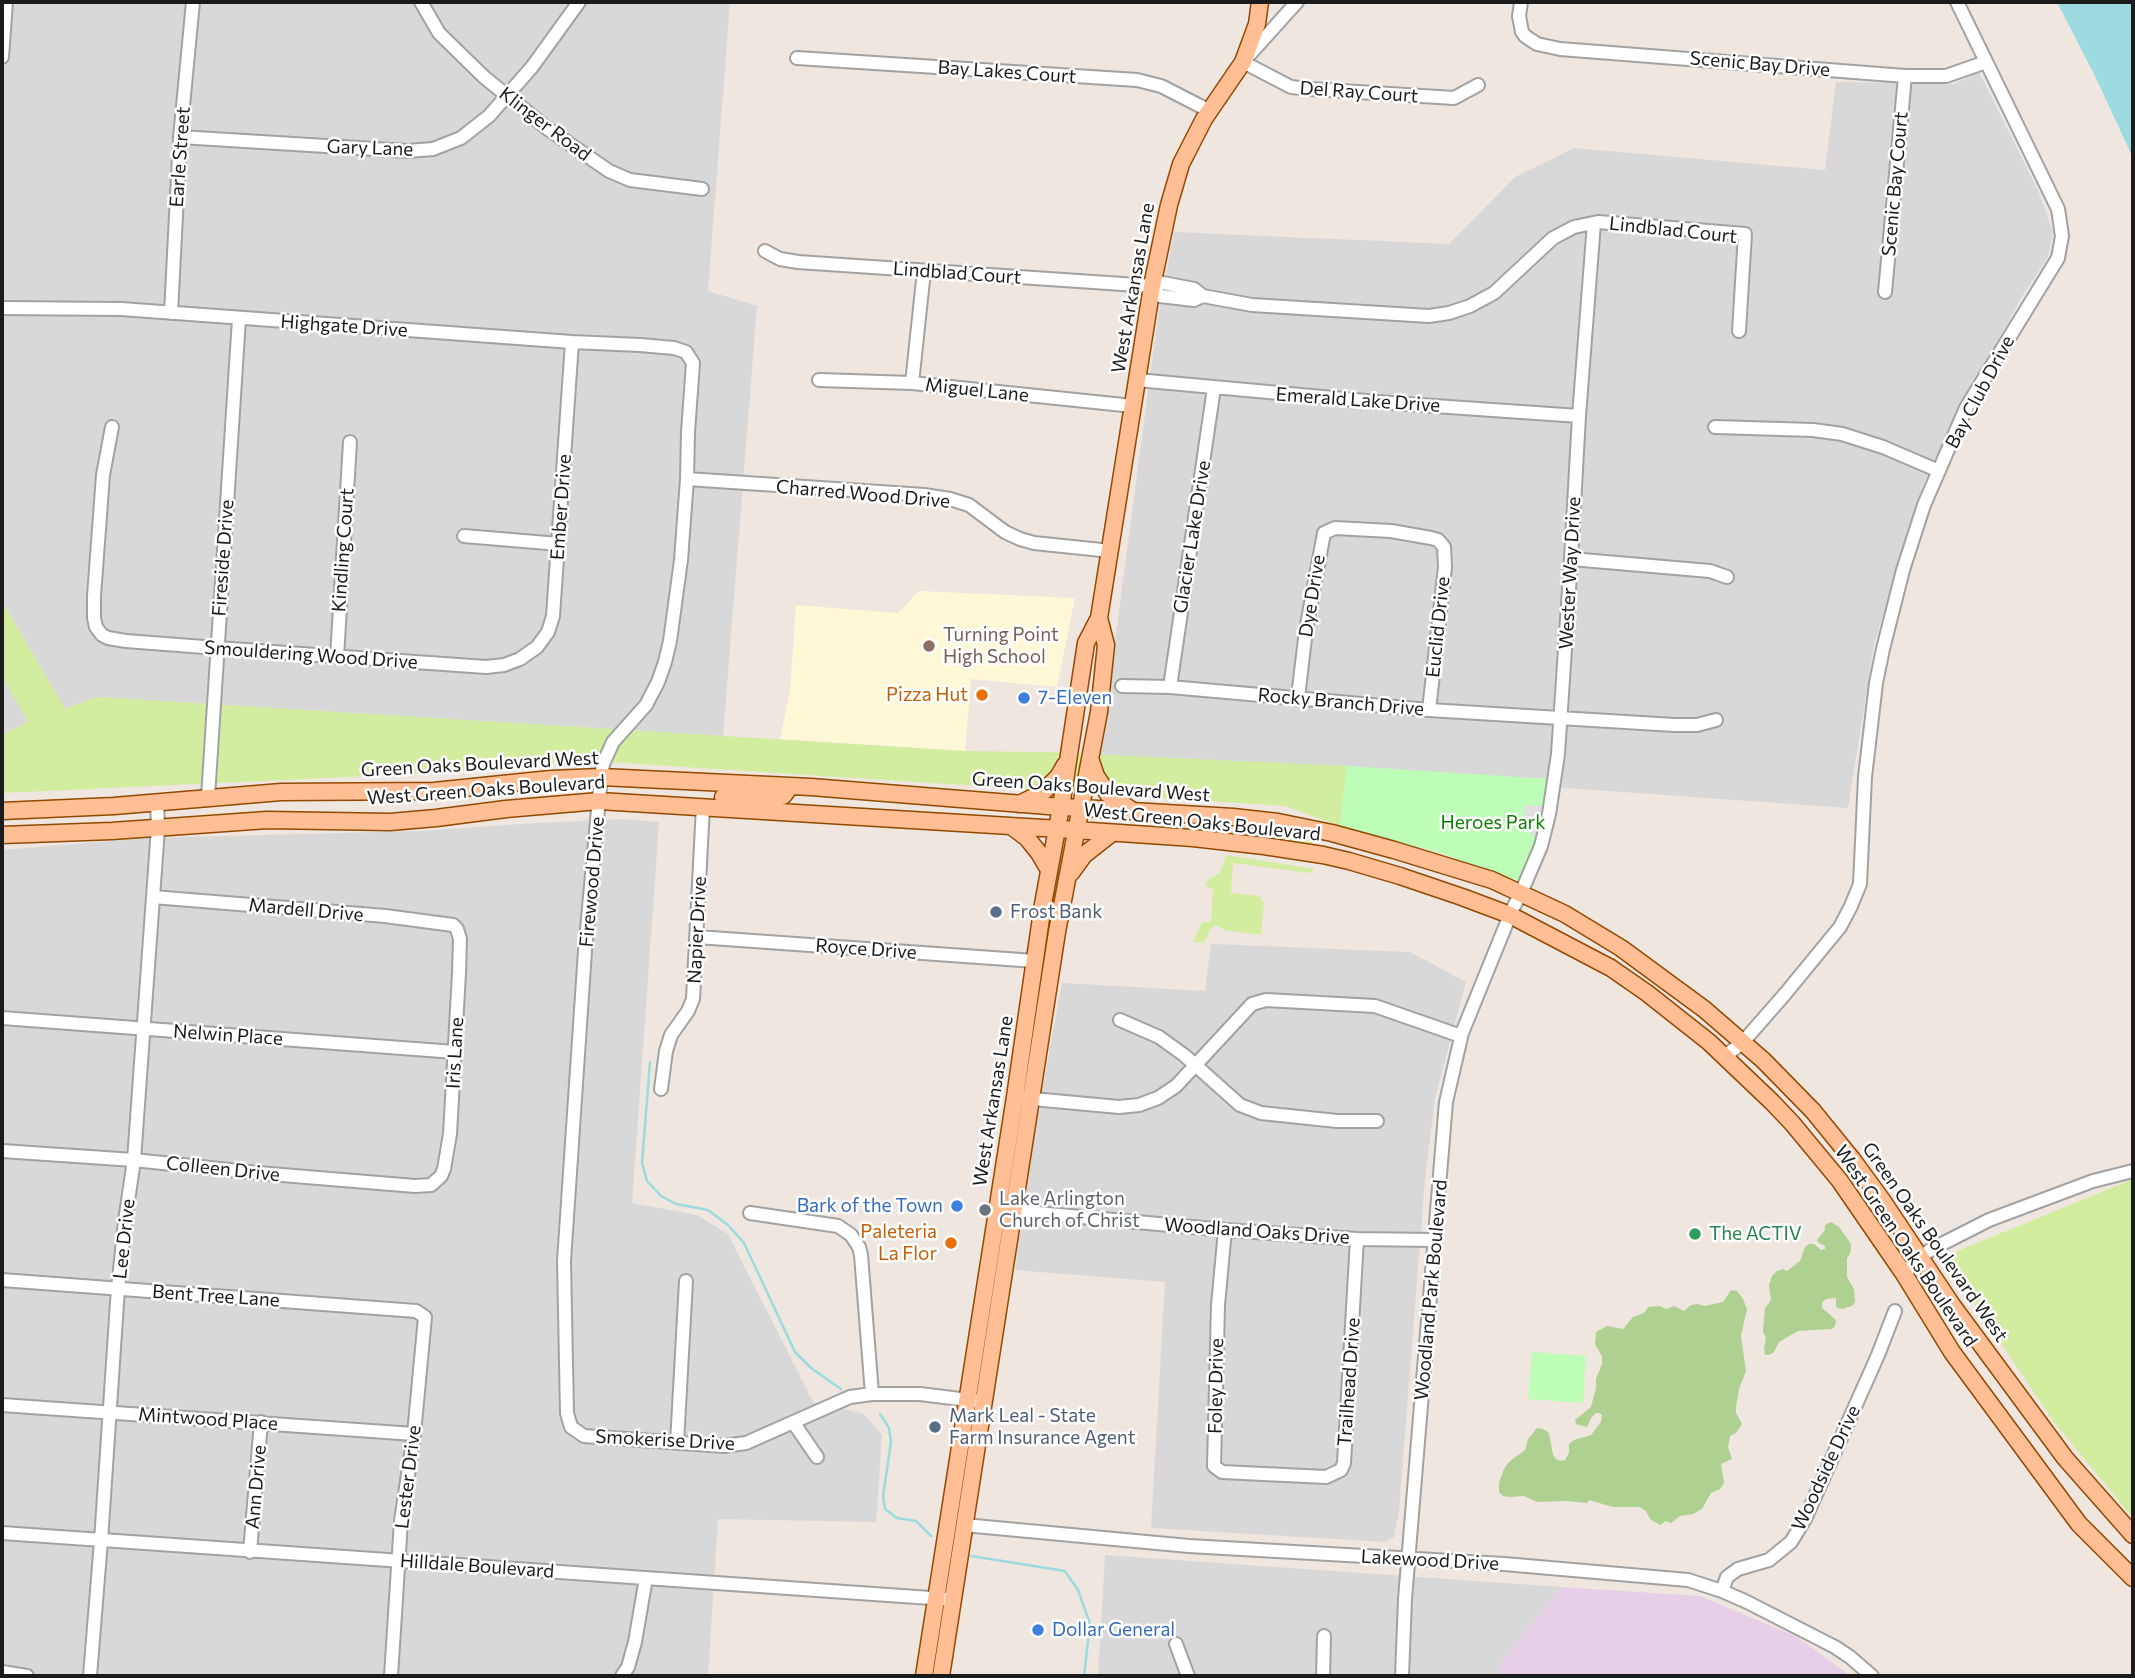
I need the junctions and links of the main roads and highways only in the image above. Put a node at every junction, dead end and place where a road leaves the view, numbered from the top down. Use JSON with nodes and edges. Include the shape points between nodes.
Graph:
{"nodes":[{"id":1,"x":1261,"y":2,"type":"edge"},
{"id":2,"x":1100,"y":618,"type":"junction"},
{"id":3,"x":1069,"y":757,"type":"junction"},
{"id":4,"x":1091,"y":758,"type":"junction"},
{"id":5,"x":790,"y":786,"type":"junction"},
{"id":6,"x":1019,"y":804,"type":"junction"},
{"id":7,"x":703,"y":806,"type":"junction"},
{"id":8,"x":1061,"y":807,"type":"junction"},
{"id":9,"x":1081,"y":808,"type":"junction"},
{"id":10,"x":2,"y":811,"type":"edge"},
{"id":11,"x":1133,"y":811,"type":"junction"},
{"id":12,"x":1011,"y":826,"type":"junction"},
{"id":13,"x":1057,"y":829,"type":"junction"},
{"id":14,"x":1076,"y":830,"type":"junction"},
{"id":15,"x":1112,"y":833,"type":"junction"},
{"id":16,"x":1332,"y":834,"type":"junction"},
{"id":17,"x":2,"y":835,"type":"edge"},
{"id":18,"x":1323,"y":855,"type":"junction"},
{"id":19,"x":1049,"y":870,"type":"junction"},
{"id":20,"x":1069,"y":874,"type":"junction"},
{"id":21,"x":1025,"y":1029,"type":"junction"},
{"id":22,"x":1042,"y":1031,"type":"junction"},
{"id":23,"x":975,"y":1401,"type":"junction"},
{"id":24,"x":2133,"y":1535,"type":"edge"},
{"id":25,"x":2133,"y":1578,"type":"edge"},
{"id":26,"x":924,"y":1676,"type":"edge"},
{"id":27,"x":940,"y":1676,"type":"edge"}],
"edges":[{"from":1,"to":2,"type":"main road","name":"West Arkansas Lane","via":[[1243,62],[1181,164],[1169,205]]},
{"from":2,"to":3,"type":"main road","name":"West Arkansas Lane","via":[[1086,643]]},
{"from":2,"to":4,"type":"main road","name":"West Arkansas Lane","via":[[1106,645]]},
{"from":3,"to":6,"type":"main road","via":[[1042,793]]},
{"from":3,"to":8,"type":"main road","name":"West Arkansas Lane"},
{"from":4,"to":9,"type":"main road","name":"West Arkansas Lane"},
{"from":4,"to":11,"type":"main road","via":[[1108,794]]},
{"from":5,"to":6,"type":"main road","name":"Green Oaks Boulevard West"},
{"from":5,"to":7,"type":"main road","via":[[783,796],[712,798]]},
{"from":5,"to":10,"type":"main road","name":"Green Oaks Boulevard West","via":[[551,779],[434,791],[281,792]]},
{"from":6,"to":8,"type":"main road","name":"Green Oaks Boulevard West"},
{"from":7,"to":12,"type":"main road","name":"West Green Oaks Boulevard"},
{"from":7,"to":17,"type":"main road","name":"West Green Oaks Boulevard","via":[[599,801],[390,822],[267,820]]},
{"from":8,"to":9,"type":"main road","name":"Green Oaks Boulevard West"},
{"from":8,"to":13,"type":"main road","name":"West Arkansas Lane"},
{"from":9,"to":11,"type":"main road","name":"Green Oaks Boulevard West"},
{"from":9,"to":14,"type":"main road","name":"West Arkansas Lane"},
{"from":11,"to":16,"type":"main road","name":"Green Oaks Boulevard West","via":[[1279,822]]},
{"from":12,"to":13,"type":"main road","name":"West Green Oaks Boulevard"},
{"from":12,"to":19,"type":"main road","via":[[1027,838]]},
{"from":13,"to":14,"type":"main road","name":"West Green Oaks Boulevard"},
{"from":13,"to":19,"type":"main road","name":"West Arkansas Lane"},
{"from":14,"to":15,"type":"main road","name":"West Green Oaks Boulevard"},
{"from":14,"to":20,"type":"main road","name":"West Arkansas Lane"},
{"from":15,"to":18,"type":"main road","name":"West Green Oaks Boulevard"},
{"from":15,"to":20,"type":"main road"},
{"from":16,"to":18,"type":"main road"},
{"from":16,"to":24,"type":"main road","name":"Green Oaks Boulevard West","via":[[1492,880],[1565,914],[1621,948],[1743,1042],[1813,1111],[1882,1200],[1952,1305],[2065,1458]]},
{"from":18,"to":25,"type":"main road","name":"West Green Oaks Boulevard","via":[[1400,876],[1510,915],[1611,968],[1709,1042],[1792,1123],[1840,1181],[1952,1352],[2079,1524]]},
{"from":19,"to":21,"type":"main road","name":"West Arkansas Lane"},
{"from":20,"to":22,"type":"main road","name":"West Arkansas Lane"},
{"from":21,"to":22,"type":"main road"},
{"from":21,"to":23,"type":"main road","name":"West Arkansas Lane","via":[[996,1215]]},
{"from":22,"to":23,"type":"main road","name":"West Arkansas Lane","via":[[1015,1211]]},
{"from":23,"to":26,"type":"main road","name":"West Arkansas Lane"},
{"from":23,"to":27,"type":"main road","name":"West Arkansas Lane","via":[[964,1525]]}]}
